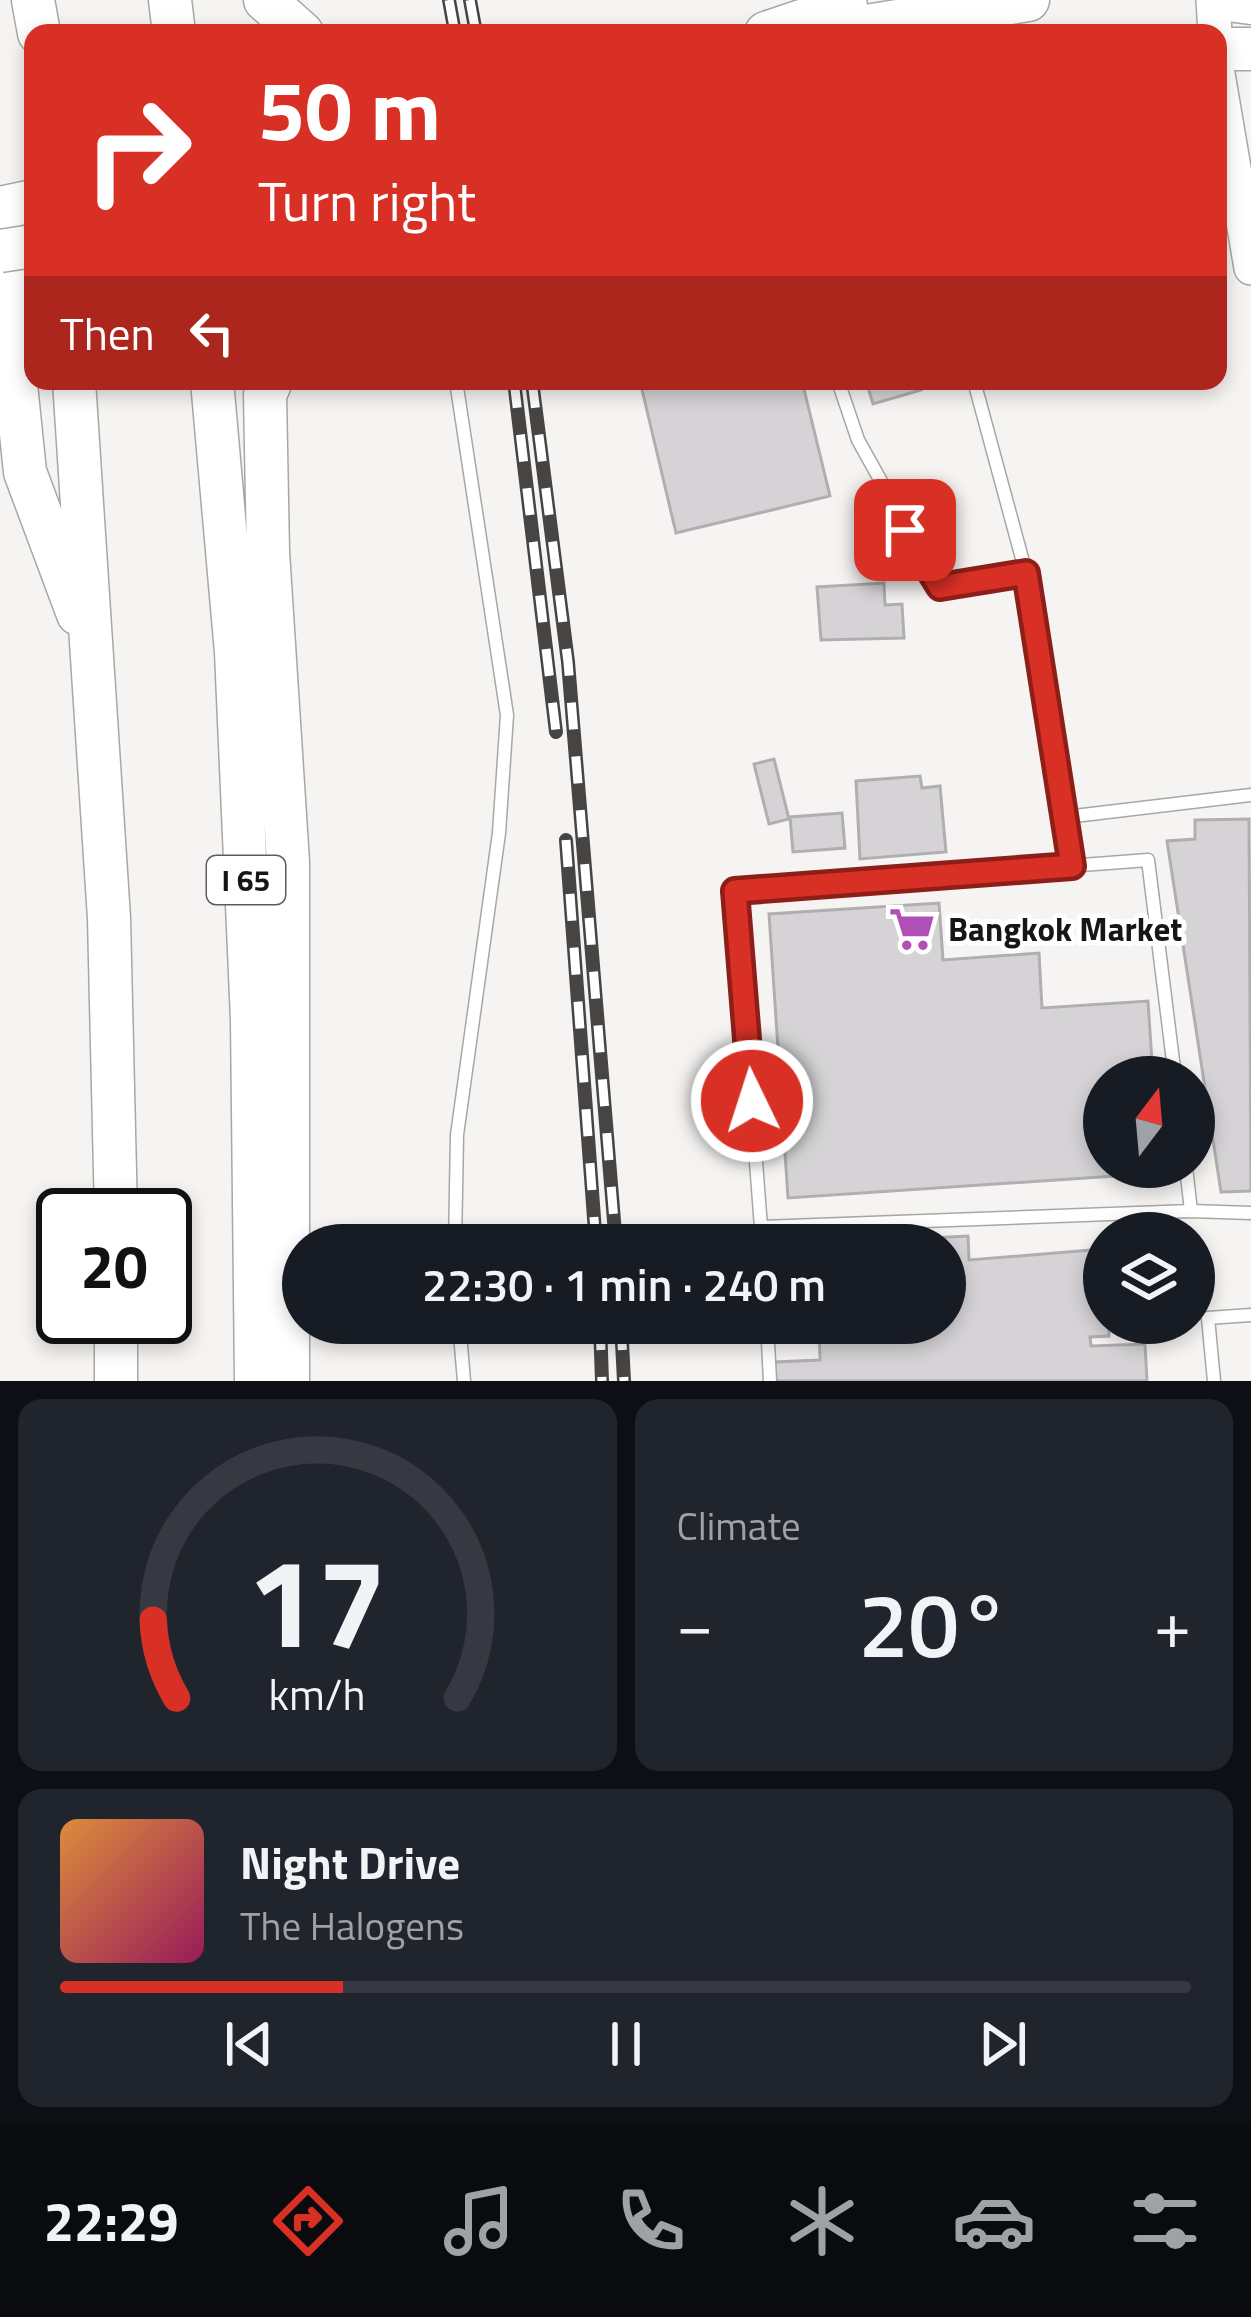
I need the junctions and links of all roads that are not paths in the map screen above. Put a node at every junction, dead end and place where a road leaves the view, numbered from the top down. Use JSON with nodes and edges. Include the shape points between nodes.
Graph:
{"nodes":[{"id":1,"x":265,"y":0,"type":"edge"},
{"id":2,"x":864,"y":0,"type":"edge"},
{"id":3,"x":1028,"y":0,"type":"edge"},
{"id":4,"x":1228,"y":0,"type":"edge"},
{"id":5,"x":1251,"y":3,"type":"edge"},
{"id":6,"x":292,"y":24,"type":"edge"},
{"id":7,"x":793,"y":24,"type":"edge"},
{"id":8,"x":879,"y":24,"type":"edge"},
{"id":9,"x":1227,"y":136,"type":"edge"},
{"id":10,"x":1234,"y":184,"type":"junction"},
{"id":11,"x":1251,"y":226,"type":"edge"},
{"id":12,"x":0,"y":230,"type":"edge"},
{"id":13,"x":1251,"y":268,"type":"edge"},
{"id":14,"x":75,"y":390,"type":"edge"},
{"id":15,"x":213,"y":390,"type":"edge"},
{"id":16,"x":268,"y":390,"type":"edge"},
{"id":17,"x":457,"y":390,"type":"edge"},
{"id":18,"x":841,"y":390,"type":"edge"},
{"id":19,"x":976,"y":390,"type":"edge"},
{"id":20,"x":1026,"y":573,"type":"junction"},
{"id":21,"x":94,"y":657,"type":"junction"},
{"id":22,"x":1251,"y":795,"type":"edge"},
{"id":23,"x":1066,"y":818,"type":"junction"},
{"id":24,"x":1072,"y":866,"type":"junction"},
{"id":25,"x":1171,"y":1056,"type":"edge"},
{"id":26,"x":115,"y":1188,"type":"edge"},
{"id":27,"x":1188,"y":1188,"type":"edge"},
{"id":28,"x":1191,"y":1211,"type":"junction"},
{"id":29,"x":1251,"y":1213,"type":"edge"},
{"id":30,"x":455,"y":1224,"type":"edge"},
{"id":31,"x":761,"y":1224,"type":"edge"},
{"id":32,"x":842,"y":1224,"type":"edge"},
{"id":33,"x":1251,"y":1315,"type":"edge"},
{"id":34,"x":116,"y":1344,"type":"edge"},
{"id":35,"x":461,"y":1344,"type":"edge"},
{"id":36,"x":768,"y":1344,"type":"edge"},
{"id":37,"x":116,"y":1381,"type":"edge"},
{"id":38,"x":256,"y":1381,"type":"edge"},
{"id":39,"x":288,"y":1381,"type":"edge"},
{"id":40,"x":464,"y":1381,"type":"edge"},
{"id":41,"x":770,"y":1381,"type":"edge"},
{"id":42,"x":1214,"y":1381,"type":"edge"}],
"edges":[{"from":1,"to":6,"type":"highway"},
{"from":2,"to":7,"type":"highway"},
{"from":3,"to":8,"type":"highway"},
{"from":4,"to":5,"type":"highway"},
{"from":9,"to":10,"type":"main road"},
{"from":10,"to":11,"type":"main road"},
{"from":10,"to":13,"type":"main road"},
{"from":12,"to":21,"type":"highway","via":[[25,472]]},
{"from":14,"to":21,"type":"highway"},
{"from":15,"to":38,"type":"highway","number":"I 65","via":[[236,652]]},
{"from":16,"to":39,"type":"highway","via":[[268,552],[288,862]]},
{"from":17,"to":30,"type":"lane","via":[[502,660],[507,746],[457,1135]]},
{"from":18,"to":20,"type":"lane","via":[[858,440],[940,587]]},
{"from":19,"to":20,"type":"lane"},
{"from":20,"to":23,"type":"lane"},
{"from":21,"to":26,"type":"highway"},
{"from":22,"to":23,"type":"lane"},
{"from":23,"to":24,"type":"lane"},
{"from":24,"to":25,"type":"lane","via":[[1148,860]]},
{"from":24,"to":31,"type":"lane","via":[[735,891]]},
{"from":27,"to":28,"type":"lane"},
{"from":28,"to":29,"type":"lane"},
{"from":28,"to":32,"type":"lane"},
{"from":33,"to":42,"type":"lane","via":[[1208,1318]]},
{"from":34,"to":37,"type":"highway"},
{"from":35,"to":40,"type":"lane"},
{"from":36,"to":41,"type":"lane"}]}
